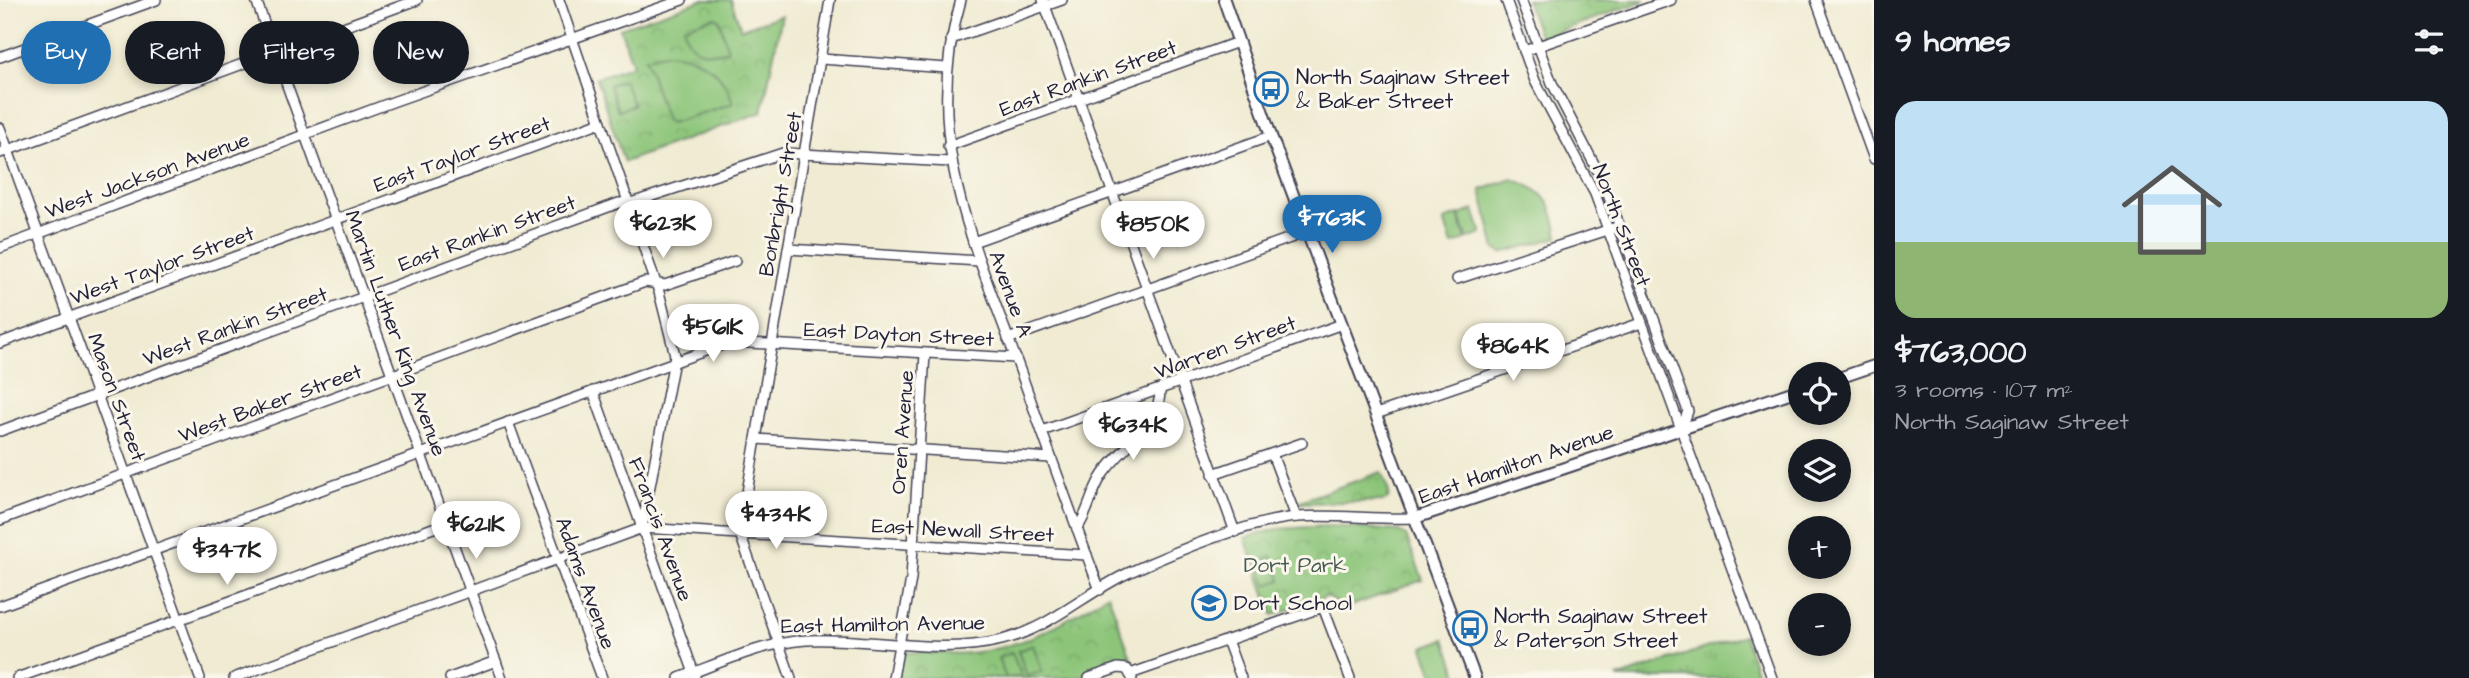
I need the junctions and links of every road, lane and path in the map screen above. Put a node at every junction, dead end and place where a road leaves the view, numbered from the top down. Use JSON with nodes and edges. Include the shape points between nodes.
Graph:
{"nodes":[{"id":1,"x":156,"y":0,"type":"edge"},
{"id":2,"x":256,"y":0,"type":"edge"},
{"id":3,"x":417,"y":0,"type":"edge"},
{"id":4,"x":559,"y":0,"type":"edge"},
{"id":5,"x":682,"y":0,"type":"edge"},
{"id":6,"x":830,"y":0,"type":"edge"},
{"id":7,"x":961,"y":0,"type":"edge"},
{"id":8,"x":1062,"y":0,"type":"edge"},
{"id":9,"x":1224,"y":0,"type":"edge"},
{"id":10,"x":1506,"y":0,"type":"edge"},
{"id":11,"x":1521,"y":0,"type":"edge"},
{"id":12,"x":1671,"y":0,"type":"edge"},
{"id":13,"x":1816,"y":0,"type":"edge"},
{"id":14,"x":1044,"y":3,"type":"edge"},
{"id":15,"x":264,"y":21,"type":"edge"},
{"id":16,"x":359,"y":21,"type":"edge"},
{"id":17,"x":572,"y":38,"type":"junction"},
{"id":18,"x":951,"y":38,"type":"junction"},
{"id":19,"x":1238,"y":42,"type":"junction"},
{"id":20,"x":1538,"y":47,"type":"junction"},
{"id":21,"x":1524,"y":51,"type":"junction"},
{"id":22,"x":0,"y":57,"type":"edge"},
{"id":23,"x":821,"y":59,"type":"junction"},
{"id":24,"x":239,"y":65,"type":"edge"},
{"id":25,"x":947,"y":68,"type":"junction"},
{"id":26,"x":286,"y":84,"type":"edge"},
{"id":27,"x":1079,"y":101,"type":"junction"},
{"id":28,"x":600,"y":122,"type":"junction"},
{"id":29,"x":0,"y":128,"type":"edge"},
{"id":30,"x":305,"y":136,"type":"junction"},
{"id":31,"x":1271,"y":136,"type":"junction"},
{"id":32,"x":948,"y":146,"type":"junction"},
{"id":33,"x":4,"y":151,"type":"edge"},
{"id":34,"x":804,"y":153,"type":"junction"},
{"id":35,"x":1874,"y":159,"type":"edge"},
{"id":36,"x":950,"y":162,"type":"junction"},
{"id":37,"x":1112,"y":192,"type":"junction"},
{"id":38,"x":628,"y":204,"type":"junction"},
{"id":39,"x":336,"y":220,"type":"junction"},
{"id":40,"x":1620,"y":226,"type":"junction"},
{"id":41,"x":1608,"y":229,"type":"junction"},
{"id":42,"x":1307,"y":232,"type":"junction"},
{"id":43,"x":38,"y":234,"type":"junction"},
{"id":44,"x":973,"y":242,"type":"junction"},
{"id":45,"x":0,"y":248,"type":"edge"},
{"id":46,"x":788,"y":248,"type":"junction"},
{"id":47,"x":736,"y":261,"type":"dead end"},
{"id":48,"x":979,"y":261,"type":"junction"},
{"id":49,"x":1457,"y":279,"type":"dead end"},
{"id":50,"x":655,"y":283,"type":"junction"},
{"id":51,"x":1147,"y":288,"type":"junction"},
{"id":52,"x":365,"y":298,"type":"junction"},
{"id":53,"x":69,"y":318,"type":"junction"},
{"id":54,"x":1641,"y":323,"type":"junction"},
{"id":55,"x":1342,"y":324,"type":"junction"},
{"id":56,"x":1008,"y":339,"type":"junction"},
{"id":57,"x":0,"y":343,"type":"edge"},
{"id":58,"x":771,"y":344,"type":"junction"},
{"id":59,"x":925,"y":354,"type":"junction"},
{"id":60,"x":1016,"y":358,"type":"junction"},
{"id":61,"x":674,"y":362,"type":"junction"},
{"id":62,"x":1874,"y":366,"type":"edge"},
{"id":63,"x":1851,"y":374,"type":"edge"},
{"id":64,"x":393,"y":376,"type":"junction"},
{"id":65,"x":1180,"y":382,"type":"junction"},
{"id":66,"x":1160,"y":389,"type":"junction"},
{"id":67,"x":593,"y":391,"type":"junction"},
{"id":68,"x":1788,"y":393,"type":"edge"},
{"id":69,"x":98,"y":395,"type":"junction"},
{"id":70,"x":1376,"y":414,"type":"junction"},
{"id":71,"x":508,"y":422,"type":"junction"},
{"id":72,"x":1682,"y":428,"type":"junction"},
{"id":73,"x":0,"y":431,"type":"edge"},
{"id":74,"x":1042,"y":431,"type":"junction"},
{"id":75,"x":756,"y":439,"type":"junction"},
{"id":76,"x":1302,"y":443,"type":"dead end"},
{"id":77,"x":919,"y":449,"type":"junction"},
{"id":78,"x":422,"y":454,"type":"junction"},
{"id":79,"x":1272,"y":454,"type":"junction"},
{"id":80,"x":1051,"y":458,"type":"junction"},
{"id":81,"x":127,"y":474,"type":"junction"},
{"id":82,"x":1213,"y":474,"type":"junction"},
{"id":83,"x":1296,"y":517,"type":"junction"},
{"id":84,"x":1415,"y":518,"type":"junction"},
{"id":85,"x":0,"y":520,"type":"edge"},
{"id":86,"x":447,"y":523,"type":"junction"},
{"id":87,"x":642,"y":528,"type":"junction"},
{"id":88,"x":1077,"y":529,"type":"junction"},
{"id":89,"x":1235,"y":532,"type":"junction"},
{"id":90,"x":740,"y":534,"type":"junction"},
{"id":91,"x":913,"y":545,"type":"junction"},
{"id":92,"x":154,"y":550,"type":"junction"},
{"id":93,"x":1087,"y":555,"type":"junction"},
{"id":94,"x":558,"y":559,"type":"junction"},
{"id":95,"x":1100,"y":590,"type":"junction"},
{"id":96,"x":471,"y":592,"type":"junction"},
{"id":97,"x":0,"y":606,"type":"edge"},
{"id":98,"x":179,"y":620,"type":"junction"},
{"id":99,"x":1227,"y":640,"type":"junction"},
{"id":100,"x":779,"y":643,"type":"junction"},
{"id":101,"x":899,"y":644,"type":"junction"},
{"id":102,"x":496,"y":661,"type":"junction"},
{"id":103,"x":1129,"y":674,"type":"edge"},
{"id":104,"x":695,"y":675,"type":"edge"},
{"id":105,"x":17,"y":678,"type":"edge"},
{"id":106,"x":200,"y":678,"type":"edge"},
{"id":107,"x":234,"y":678,"type":"edge"},
{"id":108,"x":450,"y":678,"type":"edge"},
{"id":109,"x":502,"y":678,"type":"edge"},
{"id":110,"x":602,"y":678,"type":"edge"},
{"id":111,"x":679,"y":678,"type":"edge"},
{"id":112,"x":791,"y":678,"type":"edge"},
{"id":113,"x":893,"y":678,"type":"edge"},
{"id":114,"x":1089,"y":678,"type":"edge"},
{"id":115,"x":1241,"y":678,"type":"edge"},
{"id":116,"x":1350,"y":678,"type":"edge"},
{"id":117,"x":1475,"y":678,"type":"edge"},
{"id":118,"x":1772,"y":678,"type":"edge"}],
"edges":[{"from":1,"to":22,"type":"street"},
{"from":2,"to":15,"type":"street","name":"Martin Luther King Avenue"},
{"from":3,"to":16,"type":"street"},
{"from":4,"to":17,"type":"street"},
{"from":5,"to":17,"type":"street","name":"West Jackson Avenue"},
{"from":6,"to":23,"type":"street","name":"Bonbright Street"},
{"from":7,"to":18,"type":"street","name":"Avenue A"},
{"from":8,"to":14,"type":"street"},
{"from":9,"to":19,"type":"main road"},
{"from":10,"to":21,"type":"street","name":"North Street"},
{"from":11,"to":20,"type":"street","name":"North Street"},
{"from":12,"to":20,"type":"street"},
{"from":13,"to":35,"type":"street"},
{"from":14,"to":18,"type":"street"},
{"from":14,"to":27,"type":"street"},
{"from":17,"to":28,"type":"street"},
{"from":17,"to":30,"type":"street","name":"West Jackson Avenue"},
{"from":18,"to":25,"type":"street","name":"Avenue A"},
{"from":19,"to":27,"type":"street","name":"East Rankin Street"},
{"from":19,"to":31,"type":"main road"},
{"from":20,"to":21,"type":"street"},
{"from":20,"to":40,"type":"street","name":"North Street"},
{"from":21,"to":41,"type":"street","name":"North Street","via":[[1545,103],[1587,175]]},
{"from":23,"to":25,"type":"street"},
{"from":23,"to":34,"type":"street","name":"Bonbright Street"},
{"from":24,"to":33,"type":"street"},
{"from":25,"to":32,"type":"street","name":"Avenue A"},
{"from":26,"to":30,"type":"street","name":"Martin Luther King Avenue"},
{"from":27,"to":32,"type":"street","name":"East Rankin Street"},
{"from":27,"to":37,"type":"street"},
{"from":28,"to":38,"type":"street"},
{"from":28,"to":39,"type":"street","name":"East Taylor Street"},
{"from":29,"to":33,"type":"street","name":"Mason Street"},
{"from":30,"to":39,"type":"street","name":"Martin Luther King Avenue"},
{"from":30,"to":43,"type":"street","name":"West Jackson Avenue"},
{"from":31,"to":37,"type":"street"},
{"from":31,"to":42,"type":"main road"},
{"from":32,"to":36,"type":"street","name":"Avenue A"},
{"from":33,"to":43,"type":"street","name":"Mason Street"},
{"from":34,"to":36,"type":"street","name":"East Rankin Street"},
{"from":34,"to":38,"type":"street","name":"East Rankin Street","via":[[783,153]]},
{"from":34,"to":46,"type":"street","name":"Bonbright Street"},
{"from":36,"to":44,"type":"street","name":"Avenue A"},
{"from":37,"to":44,"type":"street"},
{"from":37,"to":51,"type":"street"},
{"from":38,"to":50,"type":"street"},
{"from":38,"to":52,"type":"street","name":"East Rankin Street","via":[[619,203]]},
{"from":39,"to":52,"type":"street","name":"Martin Luther King Avenue"},
{"from":39,"to":53,"type":"street","name":"West Taylor Street"},
{"from":40,"to":41,"type":"street"},
{"from":40,"to":72,"type":"street","name":"North Street","via":[[1688,411]]},
{"from":41,"to":49,"type":"street"},
{"from":41,"to":54,"type":"street","name":"North Street"},
{"from":42,"to":51,"type":"street","name":"East Dayton Street"},
{"from":42,"to":55,"type":"main road"},
{"from":43,"to":45,"type":"street","name":"West Jackson Avenue"},
{"from":43,"to":53,"type":"street","name":"Mason Street"},
{"from":44,"to":48,"type":"street","name":"Avenue A"},
{"from":46,"to":48,"type":"street"},
{"from":46,"to":58,"type":"street","name":"Bonbright Street"},
{"from":47,"to":50,"type":"street","name":"West Baker Street","via":[[665,285]]},
{"from":48,"to":56,"type":"street","name":"Avenue A"},
{"from":50,"to":61,"type":"street"},
{"from":50,"to":64,"type":"street","name":"West Baker Street","via":[[645,282]]},
{"from":51,"to":56,"type":"street","name":"East Dayton Street"},
{"from":51,"to":65,"type":"street"},
{"from":52,"to":64,"type":"street","name":"Martin Luther King Avenue"},
{"from":52,"to":69,"type":"street","name":"West Rankin Street"},
{"from":53,"to":57,"type":"street","name":"West Taylor Street"},
{"from":53,"to":69,"type":"street","name":"Mason Street"},
{"from":54,"to":70,"type":"street"},
{"from":54,"to":72,"type":"street","name":"North Street"},
{"from":55,"to":65,"type":"street","name":"Warren Street"},
{"from":55,"to":70,"type":"main road"},
{"from":56,"to":60,"type":"street","name":"Avenue A"},
{"from":58,"to":59,"type":"street","name":"East Dayton Street"},
{"from":58,"to":61,"type":"street","name":"East Dayton Street","via":[[730,342]]},
{"from":58,"to":75,"type":"street","name":"Bonbright Street"},
{"from":59,"to":60,"type":"street","name":"East Dayton Street"},
{"from":59,"to":77,"type":"street","name":"Oren Avenue"},
{"from":60,"to":74,"type":"street","name":"Avenue A"},
{"from":61,"to":67,"type":"street","name":"East Dayton Street"},
{"from":61,"to":87,"type":"street"},
{"from":62,"to":63,"type":"main road"},
{"from":64,"to":78,"type":"street","name":"Martin Luther King Avenue"},
{"from":64,"to":81,"type":"street","name":"West Baker Street"},
{"from":65,"to":66,"type":"street","name":"Warren Street"},
{"from":65,"to":82,"type":"street"},
{"from":66,"to":74,"type":"street","name":"Warren Street"},
{"from":66,"to":88,"type":"street","via":[[1150,418],[1103,474]]},
{"from":67,"to":71,"type":"street","name":"East Dayton Street"},
{"from":67,"to":87,"type":"street","name":"Francis Avenue"},
{"from":68,"to":72,"type":"main road","name":"East Hamilton Avenue"},
{"from":69,"to":73,"type":"street","name":"West Rankin Street"},
{"from":69,"to":81,"type":"street","name":"Mason Street"},
{"from":70,"to":84,"type":"main road"},
{"from":71,"to":78,"type":"street","name":"East Dayton Street"},
{"from":71,"to":94,"type":"street","name":"Adams Avenue"},
{"from":72,"to":84,"type":"main road","name":"East Hamilton Avenue"},
{"from":72,"to":118,"type":"street","name":"North Street"},
{"from":74,"to":80,"type":"street","name":"Avenue A"},
{"from":75,"to":77,"type":"street"},
{"from":75,"to":90,"type":"street","name":"Bonbright Street"},
{"from":76,"to":79,"type":"street"},
{"from":77,"to":80,"type":"street"},
{"from":77,"to":91,"type":"street","name":"Oren Avenue"},
{"from":78,"to":86,"type":"street","name":"Martin Luther King Avenue"},
{"from":78,"to":92,"type":"street","name":"East Dayton Street"},
{"from":79,"to":82,"type":"street"},
{"from":79,"to":83,"type":"street"},
{"from":80,"to":88,"type":"street","name":"Avenue A"},
{"from":81,"to":85,"type":"street","name":"West Baker Street"},
{"from":81,"to":92,"type":"street","name":"Mason Street"},
{"from":82,"to":89,"type":"street"},
{"from":83,"to":84,"type":"street","name":"East Hamilton Avenue"},
{"from":83,"to":89,"type":"street","name":"East Hamilton Avenue"},
{"from":84,"to":117,"type":"main road"},
{"from":86,"to":96,"type":"street","name":"Martin Luther King Avenue"},
{"from":86,"to":98,"type":"street"},
{"from":87,"to":90,"type":"street","name":"East Newall Street"},
{"from":87,"to":94,"type":"street","name":"East Newall Street"},
{"from":87,"to":104,"type":"street","name":"Francis Avenue"},
{"from":88,"to":93,"type":"street","name":"Avenue A"},
{"from":89,"to":95,"type":"street","name":"East Hamilton Avenue","via":[[1149,564]]},
{"from":90,"to":91,"type":"street","name":"East Newall Street"},
{"from":90,"to":100,"type":"street","name":"Bonbright Street"},
{"from":91,"to":93,"type":"street","name":"East Newall Street"},
{"from":91,"to":101,"type":"street","name":"Oren Avenue"},
{"from":92,"to":97,"type":"street","name":"East Dayton Street"},
{"from":92,"to":98,"type":"street","name":"Mason Street"},
{"from":93,"to":95,"type":"street","name":"Avenue A"},
{"from":94,"to":96,"type":"street","name":"East Newall Street"},
{"from":94,"to":110,"type":"street","name":"Adams Avenue"},
{"from":95,"to":101,"type":"street","name":"East Hamilton Avenue","via":[[1047,623],[1004,639],[960,646]]},
{"from":96,"to":102,"type":"street","name":"Martin Luther King Avenue"},
{"from":96,"to":107,"type":"street","name":"East Newall Street"},
{"from":98,"to":105,"type":"street"},
{"from":98,"to":106,"type":"street","name":"Mason Street"},
{"from":99,"to":103,"type":"street"},
{"from":99,"to":115,"type":"street"},
{"from":99,"to":116,"type":"street","via":[[1323,607]]},
{"from":100,"to":101,"type":"street","name":"East Hamilton Avenue"},
{"from":100,"to":104,"type":"street","name":"East Hamilton Avenue"},
{"from":100,"to":112,"type":"street","name":"Bonbright Street"},
{"from":101,"to":113,"type":"street","name":"Oren Avenue"},
{"from":102,"to":108,"type":"street"},
{"from":102,"to":109,"type":"street","name":"Martin Luther King Avenue"},
{"from":103,"to":114,"type":"street","via":[[1118,668]]},
{"from":104,"to":111,"type":"street","name":"East Hamilton Avenue"}]}
